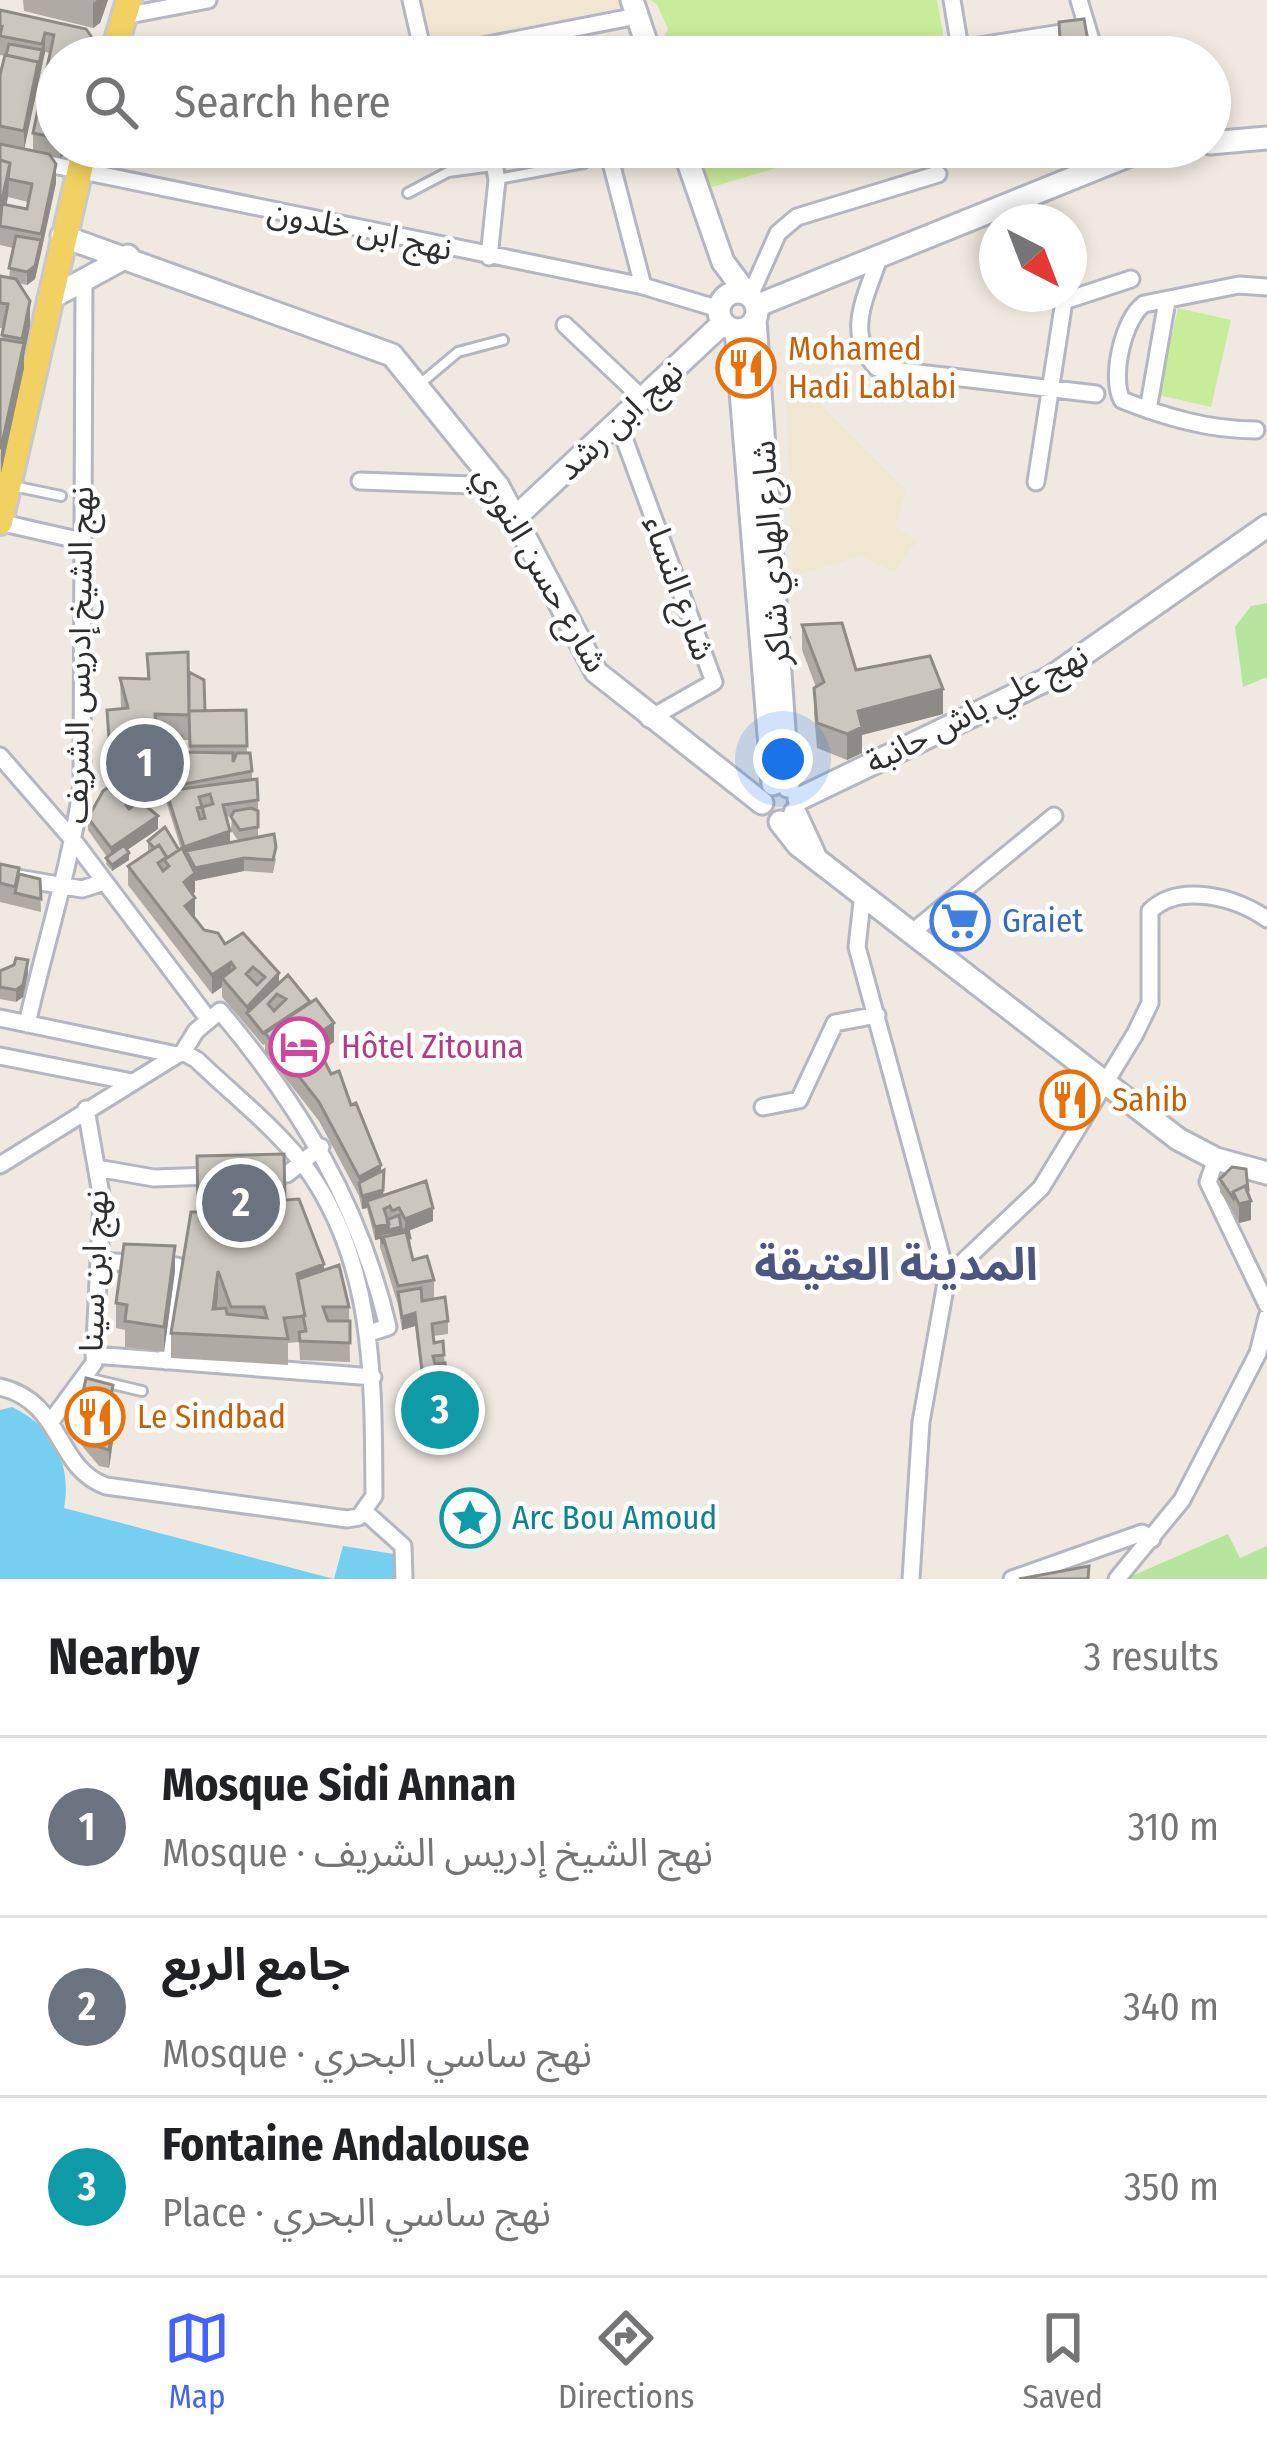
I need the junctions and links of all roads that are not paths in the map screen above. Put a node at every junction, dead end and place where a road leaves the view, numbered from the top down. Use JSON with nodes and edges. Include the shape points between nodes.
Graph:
{"nodes":[{"id":1,"x":208,"y":0,"type":"edge"},
{"id":2,"x":411,"y":0,"type":"edge"},
{"id":3,"x":952,"y":0,"type":"edge"},
{"id":4,"x":1079,"y":0,"type":"edge"},
{"id":5,"x":127,"y":8,"type":"edge"},
{"id":6,"x":634,"y":8,"type":"edge"},
{"id":7,"x":1087,"y":28,"type":"junction"},
{"id":8,"x":113,"y":36,"type":"edge"},
{"id":9,"x":420,"y":36,"type":"edge"},
{"id":10,"x":533,"y":36,"type":"edge"},
{"id":11,"x":958,"y":36,"type":"edge"},
{"id":12,"x":1047,"y":36,"type":"edge"},
{"id":13,"x":1089,"y":36,"type":"edge"},
{"id":14,"x":1267,"y":138,"type":"edge"},
{"id":15,"x":1231,"y":141,"type":"edge"},
{"id":16,"x":0,"y":154,"type":"edge"},
{"id":17,"x":36,"y":156,"type":"edge"},
{"id":18,"x":79,"y":168,"type":"edge"},
{"id":19,"x":123,"y":168,"type":"edge"},
{"id":20,"x":495,"y":168,"type":"edge"},
{"id":21,"x":540,"y":168,"type":"edge"},
{"id":22,"x":613,"y":168,"type":"edge"},
{"id":23,"x":690,"y":168,"type":"edge"},
{"id":24,"x":1088,"y":168,"type":"edge"},
{"id":25,"x":496,"y":173,"type":"junction"},
{"id":26,"x":938,"y":174,"type":"dead end"},
{"id":27,"x":408,"y":193,"type":"dead end"},
{"id":28,"x":62,"y":236,"type":"junction"},
{"id":29,"x":128,"y":256,"type":"junction"},
{"id":30,"x":489,"y":257,"type":"junction"},
{"id":31,"x":879,"y":258,"type":"junction"},
{"id":32,"x":1131,"y":279,"type":"dead end"},
{"id":33,"x":85,"y":280,"type":"junction"},
{"id":34,"x":644,"y":286,"type":"junction"},
{"id":35,"x":1267,"y":287,"type":"edge"},
{"id":36,"x":16,"y":293,"type":"edge"},
{"id":37,"x":49,"y":299,"type":"junction"},
{"id":38,"x":1168,"y":301,"type":"junction"},
{"id":39,"x":738,"y":310,"type":"junction"},
{"id":40,"x":566,"y":325,"type":"dead end"},
{"id":41,"x":503,"y":340,"type":"dead end"},
{"id":42,"x":420,"y":384,"type":"junction"},
{"id":43,"x":1047,"y":390,"type":"junction"},
{"id":44,"x":1096,"y":394,"type":"dead end"},
{"id":45,"x":643,"y":398,"type":"junction"},
{"id":46,"x":1148,"y":410,"type":"junction"},
{"id":47,"x":618,"y":422,"type":"junction"},
{"id":48,"x":1256,"y":430,"type":"dead end"},
{"id":49,"x":360,"y":481,"type":"dead end"},
{"id":50,"x":1036,"y":482,"type":"dead end"},
{"id":51,"x":11,"y":485,"type":"junction"},
{"id":52,"x":498,"y":486,"type":"junction"},
{"id":53,"x":61,"y":496,"type":"dead end"},
{"id":54,"x":517,"y":516,"type":"junction"},
{"id":55,"x":1267,"y":526,"type":"edge"},
{"id":56,"x":1,"y":529,"type":"edge"},
{"id":57,"x":82,"y":541,"type":"junction"},
{"id":58,"x":649,"y":719,"type":"junction"},
{"id":59,"x":0,"y":756,"type":"edge"},
{"id":60,"x":783,"y":801,"type":"junction"},
{"id":61,"x":1054,"y":816,"type":"dead end"},
{"id":62,"x":74,"y":841,"type":"junction"},
{"id":63,"x":0,"y":874,"type":"edge"},
{"id":64,"x":104,"y":882,"type":"junction"},
{"id":65,"x":58,"y":885,"type":"junction"},
{"id":66,"x":863,"y":893,"type":"junction"},
{"id":67,"x":1267,"y":919,"type":"edge"},
{"id":68,"x":910,"y":934,"type":"junction"},
{"id":69,"x":877,"y":1015,"type":"junction"},
{"id":70,"x":214,"y":1016,"type":"junction"},
{"id":71,"x":0,"y":1018,"type":"edge"},
{"id":72,"x":27,"y":1024,"type":"junction"},
{"id":73,"x":180,"y":1053,"type":"junction"},
{"id":74,"x":0,"y":1056,"type":"edge"},
{"id":75,"x":1103,"y":1080,"type":"junction"},
{"id":76,"x":132,"y":1082,"type":"junction"},
{"id":77,"x":763,"y":1107,"type":"dead end"},
{"id":78,"x":86,"y":1109,"type":"junction"},
{"id":79,"x":321,"y":1147,"type":"junction"},
{"id":80,"x":1216,"y":1159,"type":"junction"},
{"id":81,"x":302,"y":1163,"type":"junction"},
{"id":82,"x":0,"y":1165,"type":"edge"},
{"id":83,"x":97,"y":1168,"type":"junction"},
{"id":84,"x":1264,"y":1168,"type":"edge"},
{"id":85,"x":243,"y":1175,"type":"edge"},
{"id":86,"x":221,"y":1176,"type":"edge"},
{"id":87,"x":98,"y":1261,"type":"junction"},
{"id":88,"x":947,"y":1277,"type":"junction"},
{"id":89,"x":1267,"y":1305,"type":"edge"},
{"id":90,"x":1267,"y":1317,"type":"edge"},
{"id":91,"x":369,"y":1333,"type":"junction"},
{"id":92,"x":94,"y":1355,"type":"junction"},
{"id":93,"x":166,"y":1361,"type":"junction"},
{"id":94,"x":373,"y":1377,"type":"junction"},
{"id":95,"x":87,"y":1378,"type":"junction"},
{"id":96,"x":0,"y":1388,"type":"edge"},
{"id":97,"x":142,"y":1391,"type":"dead end"},
{"id":98,"x":52,"y":1420,"type":"junction"},
{"id":99,"x":364,"y":1511,"type":"junction"},
{"id":100,"x":1152,"y":1539,"type":"junction"},
{"id":101,"x":404,"y":1579,"type":"edge"},
{"id":102,"x":911,"y":1579,"type":"edge"},
{"id":103,"x":1012,"y":1579,"type":"edge"},
{"id":104,"x":1117,"y":1579,"type":"edge"}],
"edges":[{"from":1,"to":5,"type":"street"},
{"from":2,"to":9,"type":"street"},
{"from":3,"to":11,"type":"street"},
{"from":4,"to":7,"type":"street"},
{"from":5,"to":8,"type":"main road"},
{"from":6,"to":10,"type":"street"},
{"from":7,"to":12,"type":"street"},
{"from":7,"to":13,"type":"street"},
{"from":14,"to":15,"type":"street"},
{"from":16,"to":17,"type":"street","name":"نهج ابن خلدون"},
{"from":18,"to":28,"type":"main road"},
{"from":19,"to":30,"type":"street","name":"نهج ابن خلدون"},
{"from":20,"to":25,"type":"street"},
{"from":21,"to":25,"type":"lane"},
{"from":22,"to":34,"type":"street"},
{"from":23,"to":39,"type":"street"},
{"from":24,"to":31,"type":"street"},
{"from":25,"to":27,"type":"lane","via":[[448,172]]},
{"from":25,"to":30,"type":"street"},
{"from":26,"to":39,"type":"street","via":[[788,224]]},
{"from":28,"to":29,"type":"street","name":"شارع حسن النوري"},
{"from":28,"to":37,"type":"main road"},
{"from":29,"to":33,"type":"street"},
{"from":29,"to":42,"type":"street","name":"شارع حسن النوري","via":[[378,349]]},
{"from":30,"to":34,"type":"street","name":"نهج ابن خلدون"},
{"from":31,"to":39,"type":"street"},
{"from":31,"to":43,"type":"street","via":[[857,333],[877,368]]},
{"from":32,"to":43,"type":"street","via":[[1064,301]]},
{"from":33,"to":37,"type":"street"},
{"from":33,"to":57,"type":"street","name":"نهج الشيخ إدريس الشريف"},
{"from":34,"to":39,"type":"street","name":"نهج ابن خلدون"},
{"from":35,"to":38,"type":"street"},
{"from":36,"to":37,"type":"main road"},
{"from":37,"to":51,"type":"main road"},
{"from":38,"to":46,"type":"street"},
{"from":38,"to":46,"type":"street","via":[[1134,311],[1126,331],[1117,390]]},
{"from":39,"to":45,"type":"street","name":"نهج ابن رشد"},
{"from":39,"to":60,"type":"street","name":"شارع الهادي شاكر"},
{"from":40,"to":45,"type":"street"},
{"from":41,"to":42,"type":"lane","via":[[458,352]]},
{"from":42,"to":52,"type":"street","name":"شارع حسن النوري"},
{"from":43,"to":44,"type":"street"},
{"from":43,"to":50,"type":"street"},
{"from":45,"to":47,"type":"street","name":"نهج ابن رشد"},
{"from":46,"to":48,"type":"street","via":[[1215,429]]},
{"from":47,"to":54,"type":"street","name":"نهج ابن رشد"},
{"from":47,"to":58,"type":"street","name":"شارع النساء","via":[[714,682]]},
{"from":49,"to":52,"type":"street"},
{"from":51,"to":53,"type":"lane"},
{"from":51,"to":56,"type":"main road"},
{"from":52,"to":54,"type":"street","name":"شارع حسن النوري"},
{"from":54,"to":58,"type":"street","name":"شارع حسن النوري","via":[[586,658]]},
{"from":55,"to":60,"type":"street","name":"نهج علي باش حانبة","via":[[1050,677]]},
{"from":56,"to":57,"type":"street"},
{"from":57,"to":62,"type":"street","name":"نهج الشيخ إدريس الشريف","via":[[82,784]]},
{"from":58,"to":60,"type":"street","name":"شارع حسن النوري"},
{"from":59,"to":62,"type":"street"},
{"from":60,"to":66,"type":"street","name":"شارع حسن النوري","via":[[798,845]]},
{"from":61,"to":68,"type":"street"},
{"from":62,"to":64,"type":"street"},
{"from":62,"to":65,"type":"street","name":"نهج الشيخ إدريس الشريف"},
{"from":63,"to":65,"type":"street"},
{"from":64,"to":65,"type":"street"},
{"from":64,"to":70,"type":"street"},
{"from":65,"to":72,"type":"street","name":"نهج الشيخ إدريس الشريف"},
{"from":66,"to":68,"type":"street","name":"شارع حسن النوري"},
{"from":66,"to":69,"type":"street","via":[[856,947]]},
{"from":67,"to":75,"type":"street","via":[[1188,894],[1157,904],[1146,918],[1150,1003]]},
{"from":68,"to":75,"type":"street","name":"شارع حسن النوري"},
{"from":69,"to":77,"type":"street","via":[[836,1023],[799,1100]]},
{"from":69,"to":88,"type":"street"},
{"from":70,"to":73,"type":"street"},
{"from":70,"to":79,"type":"street","via":[[270,1070]]},
{"from":71,"to":72,"type":"street"},
{"from":72,"to":73,"type":"street"},
{"from":73,"to":76,"type":"street"},
{"from":73,"to":81,"type":"street"},
{"from":74,"to":76,"type":"street"},
{"from":75,"to":80,"type":"street","name":"شارع حسن النوري"},
{"from":75,"to":88,"type":"street","via":[[1041,1188]]},
{"from":76,"to":78,"type":"street"},
{"from":78,"to":82,"type":"street"},
{"from":78,"to":83,"type":"street","name":"نهج ابن سينا"},
{"from":79,"to":81,"type":"street"},
{"from":79,"to":91,"type":"street","via":[[376,1276],[388,1327]]},
{"from":80,"to":84,"type":"street","name":"شارع حسن النوري"},
{"from":80,"to":89,"type":"street","via":[[1208,1182]]},
{"from":81,"to":85,"type":"street","via":[[287,1174]]},
{"from":81,"to":91,"type":"street","via":[[337,1222]]},
{"from":83,"to":86,"type":"street","via":[[154,1178]]},
{"from":83,"to":87,"type":"street","name":"نهج ابن سينا"},
{"from":87,"to":92,"type":"street","name":"نهج ابن سينا"},
{"from":87,"to":93,"type":"street","via":[[177,1266]]},
{"from":88,"to":102,"type":"street","via":[[921,1422]]},
{"from":90,"to":100,"type":"street","via":[[1258,1353],[1182,1500]]},
{"from":91,"to":94,"type":"street"},
{"from":92,"to":93,"type":"street"},
{"from":92,"to":95,"type":"street","name":"نهج ابن سينا"},
{"from":93,"to":94,"type":"street"},
{"from":94,"to":99,"type":"street","via":[[374,1496]]},
{"from":95,"to":97,"type":"lane"},
{"from":95,"to":98,"type":"street","name":"نهج ابن سينا"},
{"from":96,"to":98,"type":"street","via":[[30,1398]]},
{"from":98,"to":99,"type":"street","via":[[82,1472],[106,1486],[347,1519]]},
{"from":99,"to":101,"type":"street","via":[[403,1546]]},
{"from":100,"to":103,"type":"street","via":[[1142,1533]]},
{"from":100,"to":104,"type":"street"}]}
